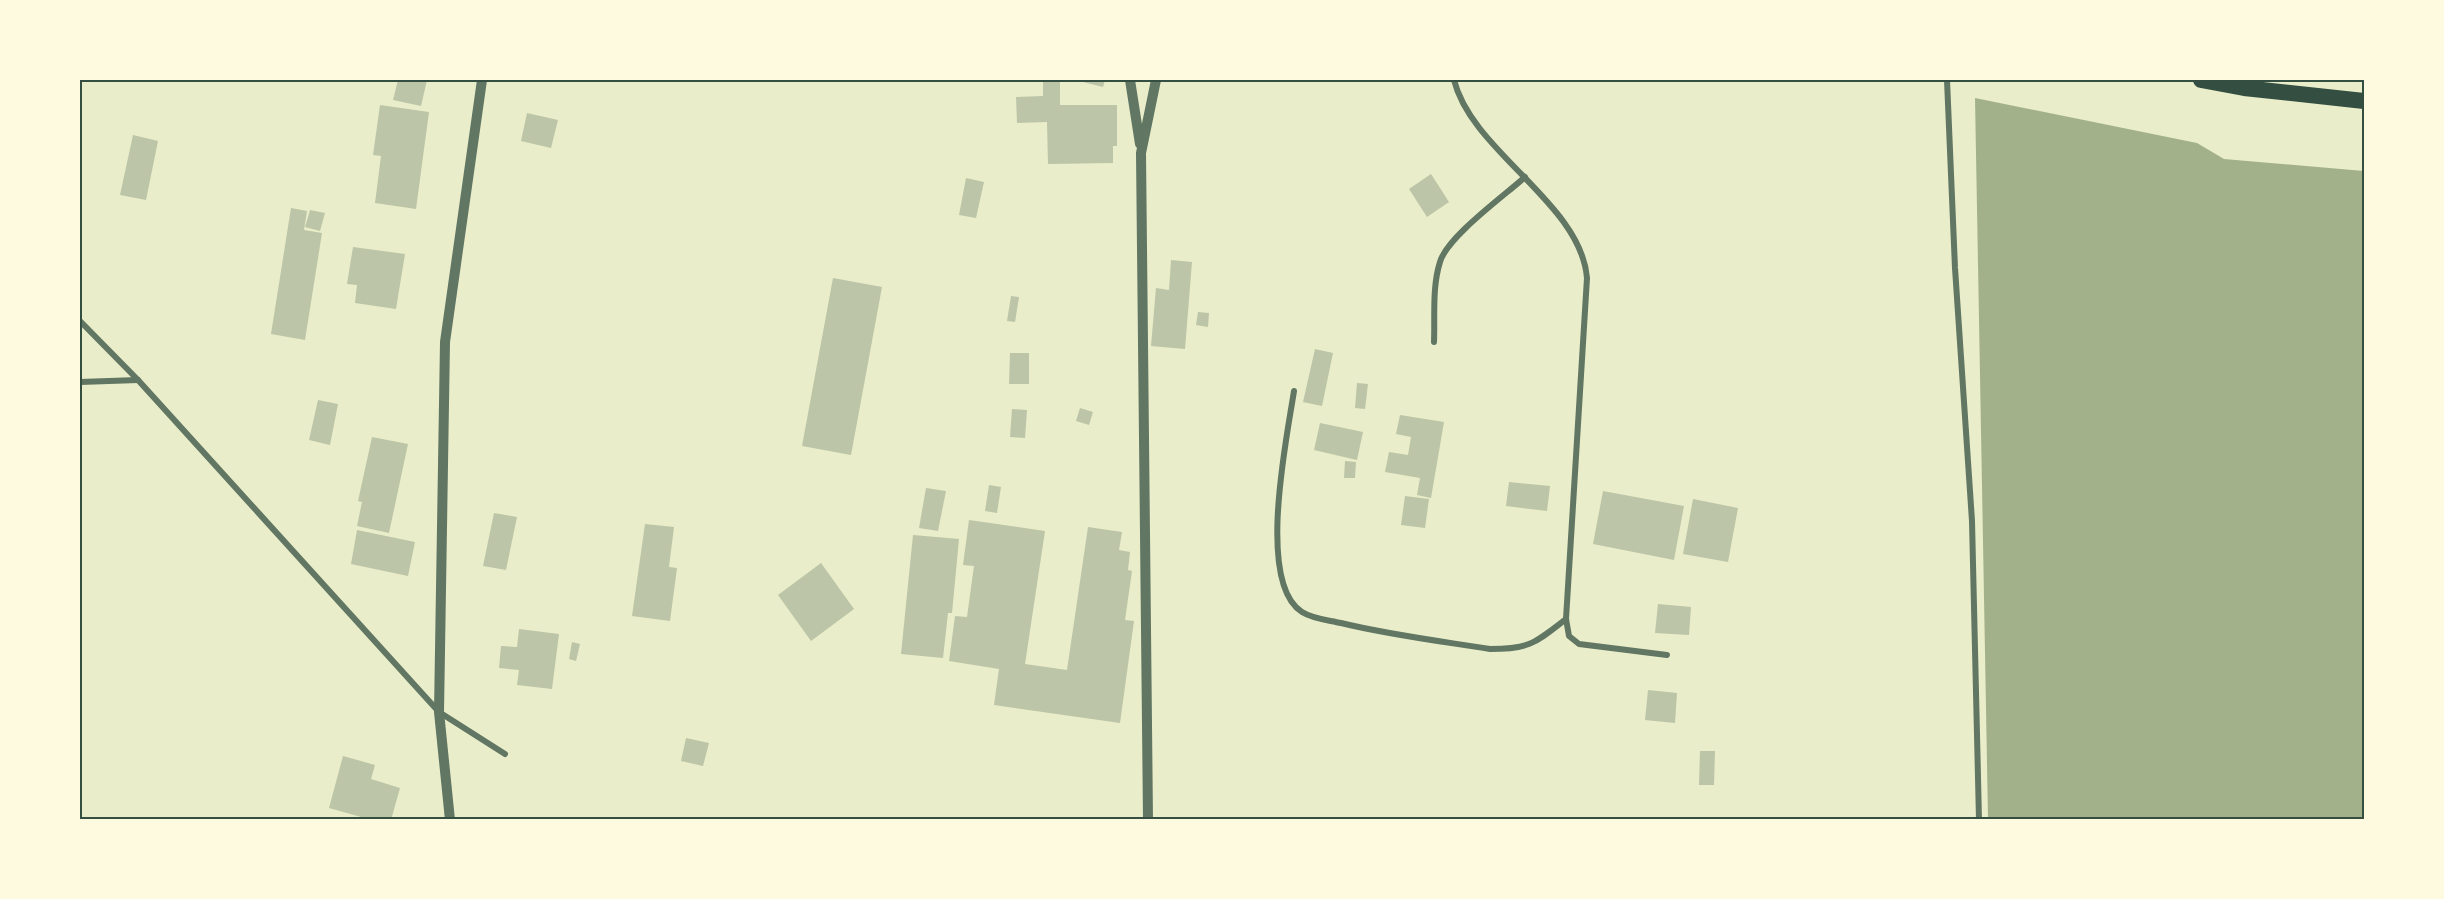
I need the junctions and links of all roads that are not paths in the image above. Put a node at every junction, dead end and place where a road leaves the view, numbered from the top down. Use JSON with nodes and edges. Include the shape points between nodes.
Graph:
{"nodes":[{"id":1,"x":482,"y":80,"type":"edge"},
{"id":2,"x":1130,"y":80,"type":"edge"},
{"id":3,"x":1155,"y":80,"type":"edge"},
{"id":4,"x":1454,"y":80,"type":"edge"},
{"id":5,"x":1947,"y":80,"type":"edge"},
{"id":6,"x":2201,"y":80,"type":"edge"},
{"id":7,"x":2364,"y":101,"type":"edge"},
{"id":8,"x":1141,"y":153,"type":"junction"},
{"id":9,"x":1525,"y":177,"type":"junction"},
{"id":10,"x":80,"y":321,"type":"edge"},
{"id":11,"x":1434,"y":342,"type":"dead end"},
{"id":12,"x":138,"y":380,"type":"junction"},
{"id":13,"x":80,"y":382,"type":"edge"},
{"id":14,"x":1294,"y":391,"type":"dead end"},
{"id":15,"x":1566,"y":619,"type":"junction"},
{"id":16,"x":1668,"y":656,"type":"dead end"},
{"id":17,"x":439,"y":712,"type":"junction"},
{"id":18,"x":505,"y":754,"type":"dead end"},
{"id":19,"x":450,"y":819,"type":"edge"},
{"id":20,"x":1148,"y":819,"type":"edge"},
{"id":21,"x":1979,"y":819,"type":"edge"}],
"edges":[{"from":1,"to":17,"type":"street","via":[[445,342]]},
{"from":2,"to":8,"type":"street"},
{"from":3,"to":8,"type":"street"},
{"from":4,"to":9,"type":"street","via":[[1484,133]]},
{"from":5,"to":21,"type":"street","via":[[1972,521]]},
{"from":6,"to":7,"type":"highway"},
{"from":8,"to":20,"type":"street"},
{"from":9,"to":11,"type":"street","via":[[1450,244],[1440,261]]},
{"from":9,"to":15,"type":"street","via":[[1581,248],[1587,279]]},
{"from":10,"to":12,"type":"street"},
{"from":12,"to":13,"type":"street"},
{"from":12,"to":17,"type":"street"},
{"from":14,"to":15,"type":"street","via":[[1277,509],[1278,561],[1291,602],[1299,610],[1356,627],[1490,649],[1533,645]]},
{"from":15,"to":16,"type":"street","via":[[1569,636],[1579,644]]},
{"from":17,"to":18,"type":"street"},
{"from":17,"to":19,"type":"street"}]}
